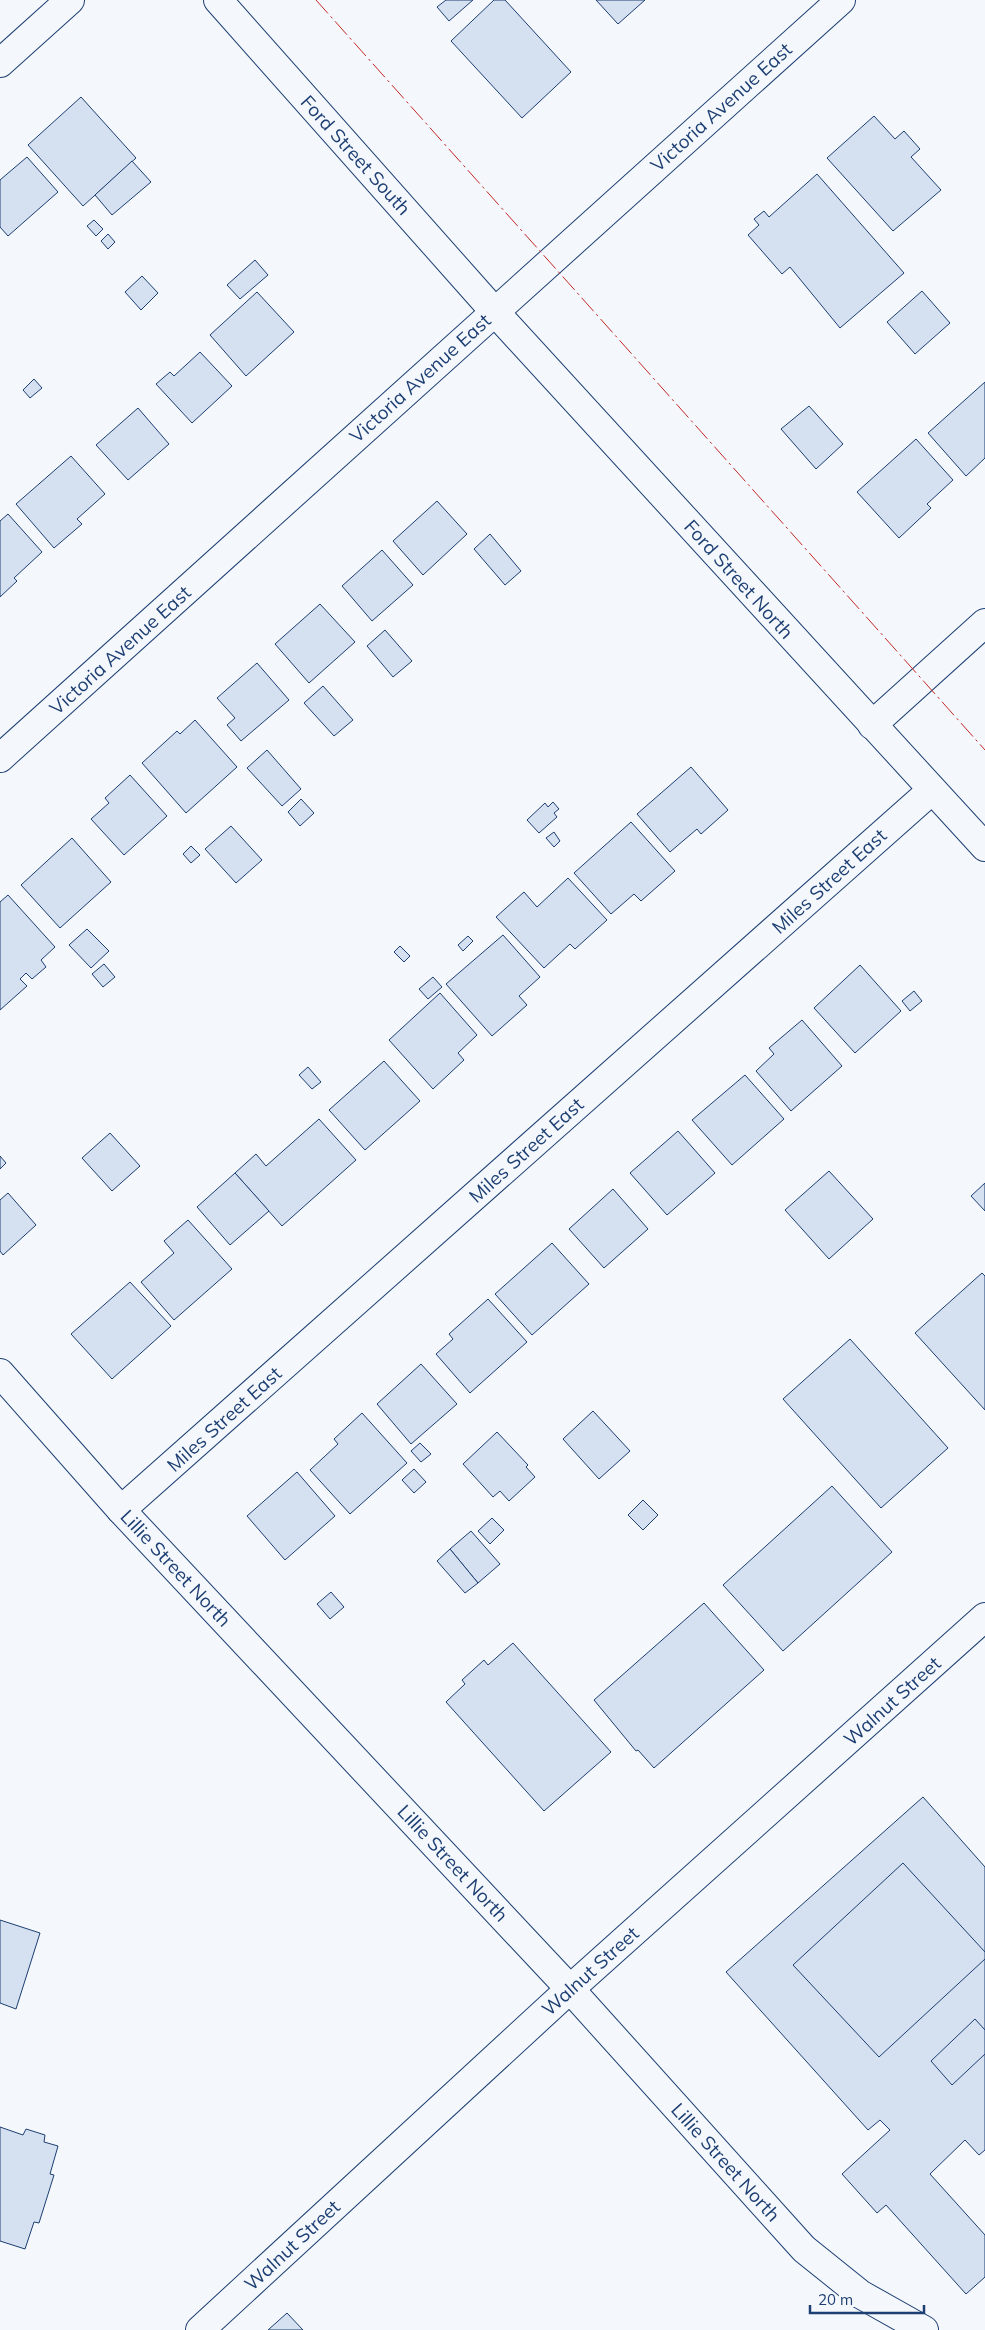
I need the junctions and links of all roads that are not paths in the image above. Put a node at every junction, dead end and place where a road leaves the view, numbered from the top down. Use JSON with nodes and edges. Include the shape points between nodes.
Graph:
{"nodes":[{"id":1,"x":70,"y":0,"type":"edge"},
{"id":2,"x":218,"y":0,"type":"edge"},
{"id":3,"x":841,"y":0,"type":"edge"},
{"id":4,"x":0,"y":63,"type":"edge"},
{"id":5,"x":494,"y":311,"type":"junction"},
{"id":6,"x":985,"y":623,"type":"edge"},
{"id":7,"x":872,"y":725,"type":"junction"},
{"id":8,"x":0,"y":758,"type":"edge"},
{"id":9,"x":932,"y":790,"type":"junction"},
{"id":10,"x":985,"y":847,"type":"edge"},
{"id":11,"x":0,"y":1373,"type":"edge"},
{"id":12,"x":121,"y":1510,"type":"junction"},
{"id":13,"x":985,"y":1617,"type":"edge"},
{"id":14,"x":570,"y":1989,"type":"junction"},
{"id":15,"x":200,"y":2330,"type":"edge"},
{"id":16,"x":924,"y":2330,"type":"edge"}],
"edges":[{"from":1,"to":4,"type":"street"},
{"from":2,"to":5,"type":"street","name":"Ford Street South"},
{"from":3,"to":5,"type":"street","name":"Victoria Avenue East"},
{"from":5,"to":7,"type":"street","name":"Ford Street North"},
{"from":5,"to":8,"type":"street","name":"Victoria Avenue East"},
{"from":6,"to":7,"type":"street"},
{"from":7,"to":9,"type":"street","name":"Ford Street North"},
{"from":9,"to":10,"type":"street","name":"Ford Street North"},
{"from":9,"to":12,"type":"street","name":"Miles Street East"},
{"from":11,"to":12,"type":"street","name":"Lillie Street North"},
{"from":12,"to":14,"type":"street","name":"Lillie Street North"},
{"from":13,"to":14,"type":"street","name":"Walnut Street"},
{"from":14,"to":15,"type":"street","name":"Walnut Street"},
{"from":14,"to":16,"type":"street","name":"Lillie Street North","via":[[804,2249],[860,2294]]}]}
